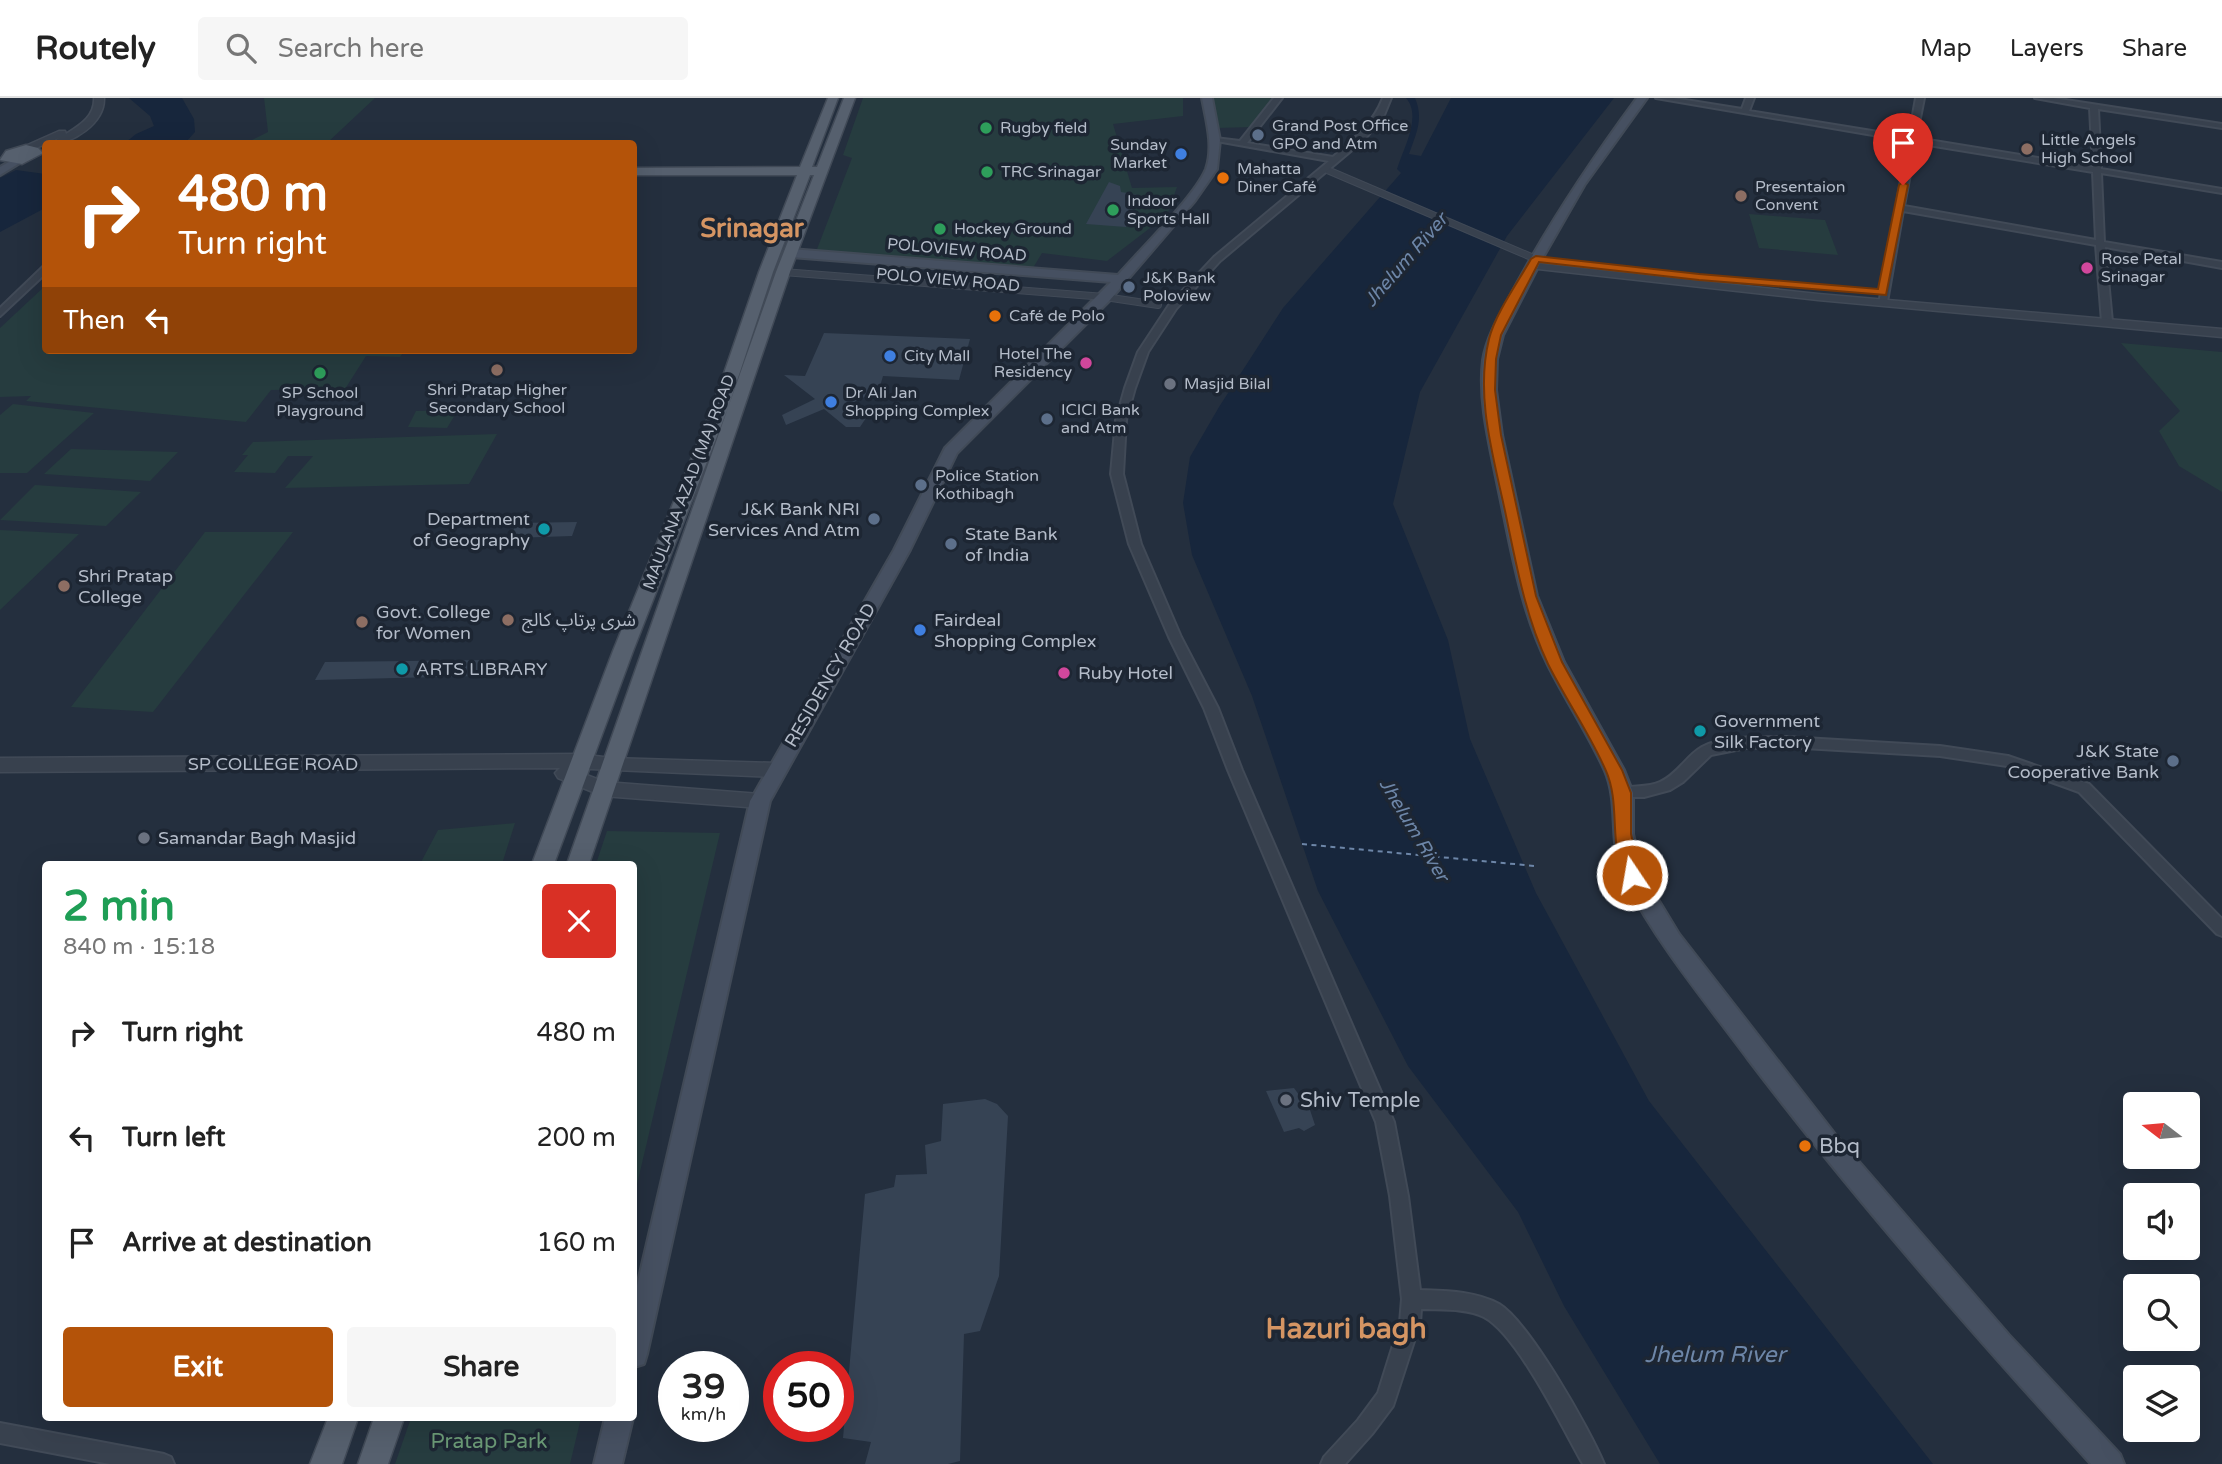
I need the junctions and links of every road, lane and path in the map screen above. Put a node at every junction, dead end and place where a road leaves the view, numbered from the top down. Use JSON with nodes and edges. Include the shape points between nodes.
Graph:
{"nodes":[{"id":1,"x":99,"y":98,"type":"edge"},
{"id":2,"x":833,"y":98,"type":"edge"},
{"id":3,"x":849,"y":98,"type":"edge"},
{"id":4,"x":1207,"y":98,"type":"edge"},
{"id":5,"x":1278,"y":98,"type":"edge"},
{"id":6,"x":1387,"y":98,"type":"edge"},
{"id":7,"x":1642,"y":98,"type":"edge"},
{"id":8,"x":1660,"y":98,"type":"edge"},
{"id":9,"x":1749,"y":98,"type":"edge"},
{"id":10,"x":1920,"y":98,"type":"edge"},
{"id":11,"x":2039,"y":98,"type":"edge"},
{"id":12,"x":2145,"y":106,"type":"dead end"},
{"id":13,"x":2094,"y":107,"type":"junction"},
{"id":14,"x":1745,"y":112,"type":"junction"},
{"id":15,"x":2141,"y":114,"type":"junction"},
{"id":16,"x":82,"y":126,"type":"junction"},
{"id":17,"x":2222,"y":126,"type":"edge"},
{"id":18,"x":53,"y":140,"type":"edge"},
{"id":19,"x":61,"y":140,"type":"edge"},
{"id":20,"x":1215,"y":140,"type":"junction"},
{"id":21,"x":1912,"y":140,"type":"junction"},
{"id":22,"x":1242,"y":144,"type":"junction"},
{"id":23,"x":42,"y":145,"type":"edge"},
{"id":24,"x":20,"y":156,"type":"edge"},
{"id":25,"x":1336,"y":160,"type":"junction"},
{"id":26,"x":42,"y":163,"type":"edge"},
{"id":27,"x":1325,"y":169,"type":"junction"},
{"id":28,"x":637,"y":171,"type":"edge"},
{"id":29,"x":2097,"y":171,"type":"junction"},
{"id":30,"x":0,"y":172,"type":"edge"},
{"id":31,"x":813,"y":173,"type":"junction"},
{"id":32,"x":637,"y":177,"type":"edge"},
{"id":33,"x":2222,"y":191,"type":"edge"},
{"id":34,"x":1899,"y":208,"type":"junction"},
{"id":35,"x":2100,"y":243,"type":"junction"},
{"id":36,"x":1534,"y":263,"type":"junction"},
{"id":37,"x":787,"y":264,"type":"junction"},
{"id":38,"x":2222,"y":265,"type":"edge"},
{"id":39,"x":42,"y":271,"type":"edge"},
{"id":40,"x":1121,"y":279,"type":"junction"},
{"id":41,"x":1108,"y":295,"type":"junction"},
{"id":42,"x":1882,"y":298,"type":"junction"},
{"id":43,"x":1166,"y":306,"type":"junction"},
{"id":44,"x":0,"y":313,"type":"edge"},
{"id":45,"x":2106,"y":318,"type":"junction"},
{"id":46,"x":2222,"y":326,"type":"edge"},
{"id":47,"x":2222,"y":333,"type":"edge"},
{"id":48,"x":580,"y":761,"type":"junction"},
{"id":49,"x":546,"y":762,"type":"junction"},
{"id":50,"x":0,"y":765,"type":"edge"},
{"id":51,"x":611,"y":765,"type":"junction"},
{"id":52,"x":776,"y":770,"type":"junction"},
{"id":53,"x":574,"y":779,"type":"junction"},
{"id":54,"x":603,"y":789,"type":"junction"},
{"id":55,"x":1623,"y":793,"type":"junction"},
{"id":56,"x":760,"y":801,"type":"junction"},
{"id":57,"x":544,"y":861,"type":"edge"},
{"id":58,"x":579,"y":861,"type":"edge"},
{"id":59,"x":2222,"y":929,"type":"edge"},
{"id":60,"x":1412,"y":1299,"type":"junction"},
{"id":61,"x":637,"y":1341,"type":"edge"},
{"id":62,"x":342,"y":1421,"type":"edge"},
{"id":63,"x":388,"y":1421,"type":"edge"},
{"id":64,"x":618,"y":1421,"type":"edge"},
{"id":65,"x":0,"y":1433,"type":"edge"},
{"id":66,"x":164,"y":1464,"type":"edge"},
{"id":67,"x":326,"y":1464,"type":"edge"},
{"id":68,"x":373,"y":1464,"type":"edge"},
{"id":69,"x":608,"y":1464,"type":"edge"},
{"id":70,"x":1331,"y":1464,"type":"edge"},
{"id":71,"x":1594,"y":1464,"type":"edge"},
{"id":72,"x":2110,"y":1464,"type":"edge"}],
"edges":[{"from":1,"to":16,"type":"street","via":[[99,112]]},
{"from":2,"to":31,"type":"main road","name":"MAULANA AZAD (MA) ROAD"},
{"from":3,"to":31,"type":"main road","name":"MAULANA AZAD (MA) ROAD"},
{"from":4,"to":20,"type":"main road","name":"RESIDENCY ROAD"},
{"from":5,"to":22,"type":"street"},
{"from":6,"to":25,"type":"street","via":[[1373,126]]},
{"from":7,"to":36,"type":"main road","via":[[1580,184]]},
{"from":8,"to":14,"type":"street"},
{"from":9,"to":14,"type":"street"},
{"from":10,"to":21,"type":"street"},
{"from":11,"to":13,"type":"street"},
{"from":12,"to":15,"type":"street"},
{"from":13,"to":15,"type":"street"},
{"from":13,"to":29,"type":"street"},
{"from":14,"to":21,"type":"street"},
{"from":15,"to":17,"type":"street"},
{"from":16,"to":18,"type":"street"},
{"from":16,"to":19,"type":"street"},
{"from":20,"to":22,"type":"street"},
{"from":20,"to":40,"type":"main road","name":"RESIDENCY ROAD","via":[[1211,169]]},
{"from":21,"to":29,"type":"street"},
{"from":21,"to":34,"type":"street"},
{"from":22,"to":25,"type":"street"},
{"from":23,"to":24,"type":"street"},
{"from":24,"to":26,"type":"main road"},
{"from":24,"to":30,"type":"main road"},
{"from":25,"to":27,"type":"street"},
{"from":27,"to":36,"type":"street","via":[[1510,246]]},
{"from":27,"to":43,"type":"street"},
{"from":28,"to":31,"type":"main road"},
{"from":29,"to":33,"type":"street"},
{"from":29,"to":35,"type":"street"},
{"from":31,"to":32,"type":"main road"},
{"from":31,"to":37,"type":"main road","name":"MAULANA AZAD (MA) ROAD"},
{"from":31,"to":48,"type":"main road","name":"MAULANA AZAD (MA) ROAD","via":[[766,272],[720,408]]},
{"from":34,"to":35,"type":"street"},
{"from":34,"to":42,"type":"street"},
{"from":35,"to":38,"type":"street"},
{"from":35,"to":45,"type":"street"},
{"from":36,"to":42,"type":"street"},
{"from":36,"to":55,"type":"main road","via":[[1496,335],[1490,359],[1495,435],[1529,596],[1555,662]]},
{"from":37,"to":40,"type":"main road","name":"POLOVIEW ROAD"},
{"from":37,"to":41,"type":"street"},
{"from":37,"to":51,"type":"main road","name":"MAULANA AZAD (MA) ROAD"},
{"from":39,"to":44,"type":"street"},
{"from":40,"to":41,"type":"main road","name":"RESIDENCY ROAD"},
{"from":41,"to":43,"type":"street"},
{"from":41,"to":52,"type":"main road","name":"RESIDENCY ROAD","via":[[950,451],[902,550]]},
{"from":42,"to":45,"type":"street"},
{"from":43,"to":60,"type":"street","via":[[1130,388],[1121,420],[1116,474],[1135,544],[1211,708],[1385,1122]]},
{"from":45,"to":46,"type":"street"},
{"from":45,"to":47,"type":"street"},
{"from":48,"to":49,"type":"street","name":"SP COLLEGE ROAD"},
{"from":48,"to":51,"type":"street","name":"SP COLLEGE ROAD"},
{"from":48,"to":53,"type":"main road","name":"MAULANA AZAD (MA) ROAD"},
{"from":49,"to":50,"type":"street","name":"SP COLLEGE ROAD"},
{"from":49,"to":53,"type":"street"},
{"from":51,"to":52,"type":"street","name":"SP COLLEGE ROAD"},
{"from":51,"to":54,"type":"main road","name":"MAULANA AZAD (MA) ROAD"},
{"from":52,"to":56,"type":"main road","name":"RESIDENCY ROAD"},
{"from":53,"to":54,"type":"street"},
{"from":53,"to":57,"type":"main road","name":"MAULANA AZAD (MA) ROAD"},
{"from":54,"to":56,"type":"street"},
{"from":54,"to":58,"type":"main road","name":"MAULANA AZAD (MA) ROAD"},
{"from":55,"to":59,"type":"street","via":[[1665,786],[1706,751],[1746,743],[1940,751],[2008,761],[2084,788]]},
{"from":55,"to":72,"type":"main road","via":[[1623,834],[1632,875],[1671,940],[1825,1140]]},
{"from":56,"to":61,"type":"main road","name":"RESIDENCY ROAD"},
{"from":60,"to":70,"type":"street","via":[[1410,1324],[1386,1399]]},
{"from":60,"to":71,"type":"street","via":[[1464,1302],[1494,1312],[1523,1342]]},
{"from":62,"to":67,"type":"main road"},
{"from":63,"to":68,"type":"main road"},
{"from":64,"to":69,"type":"main road"},
{"from":65,"to":66,"type":"street"}]}
